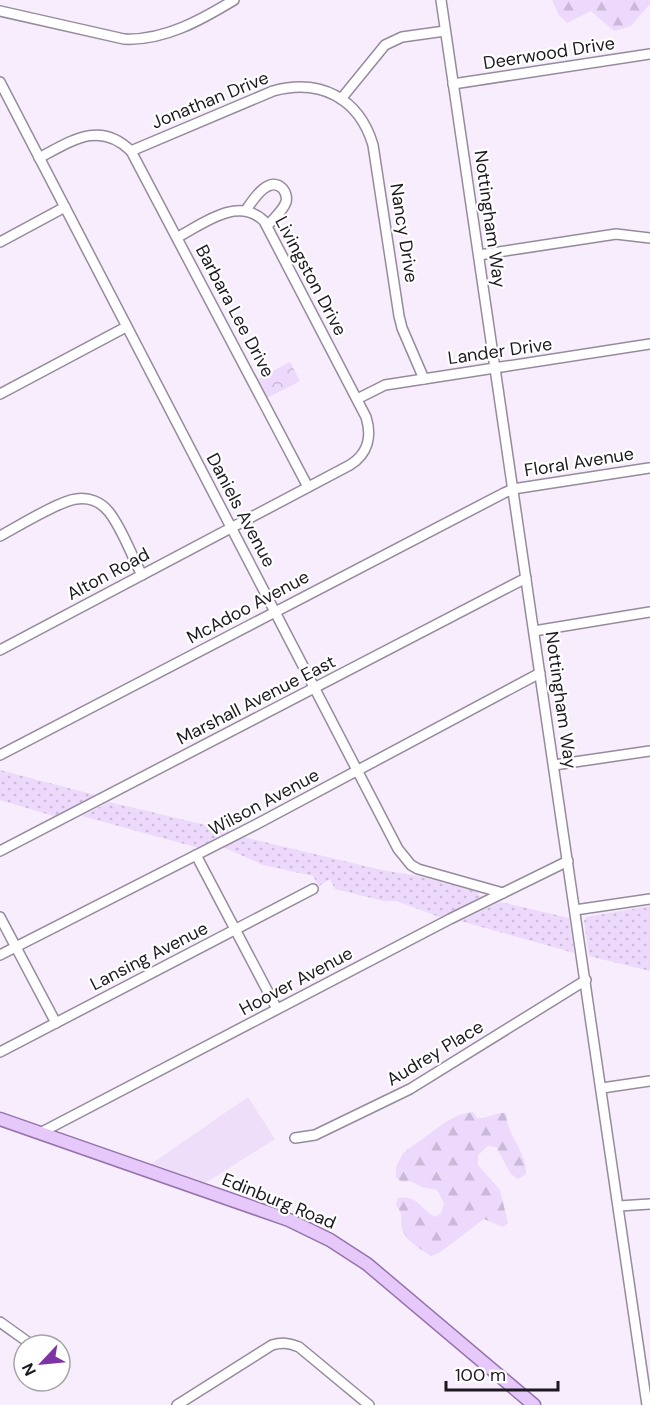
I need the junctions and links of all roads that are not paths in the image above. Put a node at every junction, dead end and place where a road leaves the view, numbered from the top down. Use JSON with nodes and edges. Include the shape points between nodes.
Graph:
{"nodes":[{"id":1,"x":234,"y":0,"type":"edge"},
{"id":2,"x":441,"y":0,"type":"edge"},
{"id":3,"x":0,"y":11,"type":"edge"},
{"id":4,"x":446,"y":31,"type":"junction"},
{"id":5,"x":650,"y":54,"type":"edge"},
{"id":6,"x":0,"y":82,"type":"edge"},
{"id":7,"x":453,"y":84,"type":"junction"},
{"id":8,"x":341,"y":99,"type":"junction"},
{"id":9,"x":131,"y":151,"type":"junction"},
{"id":10,"x":39,"y":158,"type":"junction"},
{"id":11,"x":65,"y":207,"type":"junction"},
{"id":12,"x":246,"y":210,"type":"junction"},
{"id":13,"x":268,"y":225,"type":"junction"},
{"id":14,"x":178,"y":237,"type":"junction"},
{"id":15,"x":650,"y":238,"type":"edge"},
{"id":16,"x":0,"y":242,"type":"edge"},
{"id":17,"x":478,"y":255,"type":"junction"},
{"id":18,"x":126,"y":327,"type":"junction"},
{"id":19,"x":650,"y":344,"type":"edge"},
{"id":20,"x":495,"y":369,"type":"junction"},
{"id":21,"x":424,"y":379,"type":"junction"},
{"id":22,"x":0,"y":394,"type":"edge"},
{"id":23,"x":357,"y":399,"type":"junction"},
{"id":24,"x":649,"y":468,"type":"edge"},
{"id":25,"x":308,"y":487,"type":"junction"},
{"id":26,"x":513,"y":489,"type":"junction"},
{"id":27,"x":231,"y":528,"type":"junction"},
{"id":28,"x":0,"y":536,"type":"edge"},
{"id":29,"x":142,"y":575,"type":"junction"},
{"id":30,"x":526,"y":578,"type":"junction"},
{"id":31,"x":275,"y":611,"type":"junction"},
{"id":32,"x":650,"y":612,"type":"edge"},
{"id":33,"x":534,"y":631,"type":"junction"},
{"id":34,"x":0,"y":650,"type":"edge"},
{"id":35,"x":540,"y":673,"type":"junction"},
{"id":36,"x":314,"y":689,"type":"junction"},
{"id":37,"x":650,"y":751,"type":"edge"},
{"id":38,"x":0,"y":755,"type":"edge"},
{"id":39,"x":554,"y":765,"type":"junction"},
{"id":40,"x":358,"y":771,"type":"junction"},
{"id":41,"x":0,"y":851,"type":"edge"},
{"id":42,"x":196,"y":855,"type":"junction"},
{"id":43,"x":568,"y":861,"type":"junction"},
{"id":44,"x":313,"y":889,"type":"dead end"},
{"id":45,"x":503,"y":893,"type":"junction"},
{"id":46,"x":650,"y":899,"type":"edge"},
{"id":47,"x":575,"y":910,"type":"junction"},
{"id":48,"x":0,"y":917,"type":"edge"},
{"id":49,"x":236,"y":930,"type":"junction"},
{"id":50,"x":16,"y":947,"type":"junction"},
{"id":51,"x":0,"y":956,"type":"edge"},
{"id":52,"x":586,"y":980,"type":"junction"},
{"id":53,"x":278,"y":1009,"type":"junction"},
{"id":54,"x":56,"y":1023,"type":"junction"},
{"id":55,"x":0,"y":1052,"type":"edge"},
{"id":56,"x":650,"y":1081,"type":"edge"},
{"id":57,"x":602,"y":1088,"type":"junction"},
{"id":58,"x":0,"y":1119,"type":"edge"},
{"id":59,"x":40,"y":1133,"type":"junction"},
{"id":60,"x":295,"y":1138,"type":"dead end"},
{"id":61,"x":650,"y":1204,"type":"edge"},
{"id":62,"x":619,"y":1206,"type":"junction"},
{"id":63,"x":0,"y":1322,"type":"edge"},
{"id":64,"x":15,"y":1333,"type":"edge"},
{"id":65,"x":177,"y":1405,"type":"edge"},
{"id":66,"x":369,"y":1405,"type":"edge"},
{"id":67,"x":534,"y":1405,"type":"edge"},
{"id":68,"x":647,"y":1405,"type":"edge"}],
"edges":[{"from":1,"to":3,"type":"street","via":[[171,32],[137,39]]},
{"from":2,"to":4,"type":"street","name":"Nottingham Way"},
{"from":4,"to":7,"type":"street","name":"Nottingham Way"},
{"from":4,"to":8,"type":"street","via":[[402,37],[385,45]]},
{"from":5,"to":7,"type":"street","name":"Deerwood Drive"},
{"from":6,"to":10,"type":"street","name":"Daniels Avenue"},
{"from":7,"to":17,"type":"street","name":"Nottingham Way"},
{"from":8,"to":9,"type":"street","name":"Jonathan Drive","via":[[321,89],[285,87]]},
{"from":8,"to":21,"type":"street","name":"Nancy Drive","via":[[359,115],[370,135],[399,316]]},
{"from":9,"to":10,"type":"street","via":[[115,139],[98,135],[78,138]]},
{"from":9,"to":14,"type":"street","name":"Barbara Lee Drive"},
{"from":10,"to":11,"type":"street","name":"Daniels Avenue"},
{"from":11,"to":16,"type":"street"},
{"from":11,"to":18,"type":"street","name":"Daniels Avenue"},
{"from":12,"to":13,"type":"street","name":"Livingston Drive"},
{"from":12,"to":13,"type":"street","via":[[266,187],[280,187],[285,205]]},
{"from":12,"to":14,"type":"street","via":[[224,213]]},
{"from":13,"to":23,"type":"street","name":"Livingston Drive"},
{"from":14,"to":25,"type":"street","name":"Barbara Lee Drive"},
{"from":15,"to":17,"type":"street","via":[[616,234]]},
{"from":17,"to":20,"type":"street","name":"Nottingham Way"},
{"from":18,"to":22,"type":"street"},
{"from":18,"to":27,"type":"street","name":"Daniels Avenue"},
{"from":19,"to":20,"type":"street","name":"Lander Drive"},
{"from":20,"to":21,"type":"street","name":"Lander Drive"},
{"from":20,"to":26,"type":"street","name":"Nottingham Way"},
{"from":21,"to":23,"type":"street","name":"Lander Drive","via":[[385,385]]},
{"from":23,"to":25,"type":"street","name":"Livingston Drive","via":[[369,426],[365,450],[355,462]]},
{"from":24,"to":26,"type":"street","name":"Floral Avenue"},
{"from":25,"to":27,"type":"street","name":"Alton Road"},
{"from":26,"to":30,"type":"street","name":"Nottingham Way"},
{"from":26,"to":31,"type":"street","name":"McAdoo Avenue"},
{"from":27,"to":29,"type":"street","name":"Alton Road"},
{"from":27,"to":31,"type":"street","name":"Daniels Avenue"},
{"from":28,"to":29,"type":"street","via":[[69,501],[85,498],[101,505],[112,516]]},
{"from":29,"to":34,"type":"street","name":"Alton Road"},
{"from":30,"to":33,"type":"street","name":"Nottingham Way"},
{"from":30,"to":36,"type":"street","name":"Marshall Avenue East"},
{"from":31,"to":36,"type":"street","name":"Daniels Avenue"},
{"from":31,"to":38,"type":"street","name":"McAdoo Avenue"},
{"from":32,"to":33,"type":"street"},
{"from":33,"to":35,"type":"street","name":"Nottingham Way"},
{"from":35,"to":39,"type":"street","name":"Nottingham Way"},
{"from":35,"to":40,"type":"street","name":"Wilson Avenue"},
{"from":36,"to":40,"type":"street","name":"Daniels Avenue"},
{"from":36,"to":41,"type":"street","name":"Marshall Avenue East"},
{"from":37,"to":39,"type":"street"},
{"from":39,"to":43,"type":"street","name":"Nottingham Way"},
{"from":40,"to":42,"type":"street","name":"Wilson Avenue"},
{"from":40,"to":45,"type":"street","name":"Daniels Avenue","via":[[398,849],[411,865]]},
{"from":42,"to":49,"type":"street"},
{"from":42,"to":50,"type":"street","name":"Wilson Avenue"},
{"from":43,"to":45,"type":"street","name":"Hoover Avenue"},
{"from":43,"to":47,"type":"street","name":"Nottingham Way"},
{"from":44,"to":49,"type":"street","name":"Lansing Avenue"},
{"from":45,"to":53,"type":"street","name":"Hoover Avenue"},
{"from":46,"to":47,"type":"street"},
{"from":47,"to":52,"type":"street","name":"Nottingham Way"},
{"from":48,"to":50,"type":"street"},
{"from":49,"to":53,"type":"street"},
{"from":49,"to":54,"type":"street","name":"Lansing Avenue"},
{"from":50,"to":51,"type":"street","name":"Wilson Avenue"},
{"from":50,"to":54,"type":"street"},
{"from":52,"to":57,"type":"street","name":"Nottingham Way"},
{"from":52,"to":60,"type":"street","name":"Audrey Place","via":[[410,1089],[315,1135]]},
{"from":53,"to":59,"type":"street","name":"Hoover Avenue"},
{"from":54,"to":55,"type":"street","name":"Lansing Avenue"},
{"from":56,"to":57,"type":"street"},
{"from":57,"to":62,"type":"street","name":"Nottingham Way"},
{"from":58,"to":59,"type":"main road","name":"Edinburg Road"},
{"from":59,"to":67,"type":"main road","name":"Edinburg Road","via":[[289,1220],[330,1240],[367,1264]]},
{"from":61,"to":62,"type":"street"},
{"from":62,"to":68,"type":"street","name":"Nottingham Way"},
{"from":63,"to":64,"type":"street"},
{"from":65,"to":66,"type":"street","via":[[272,1346],[290,1343]]}]}
